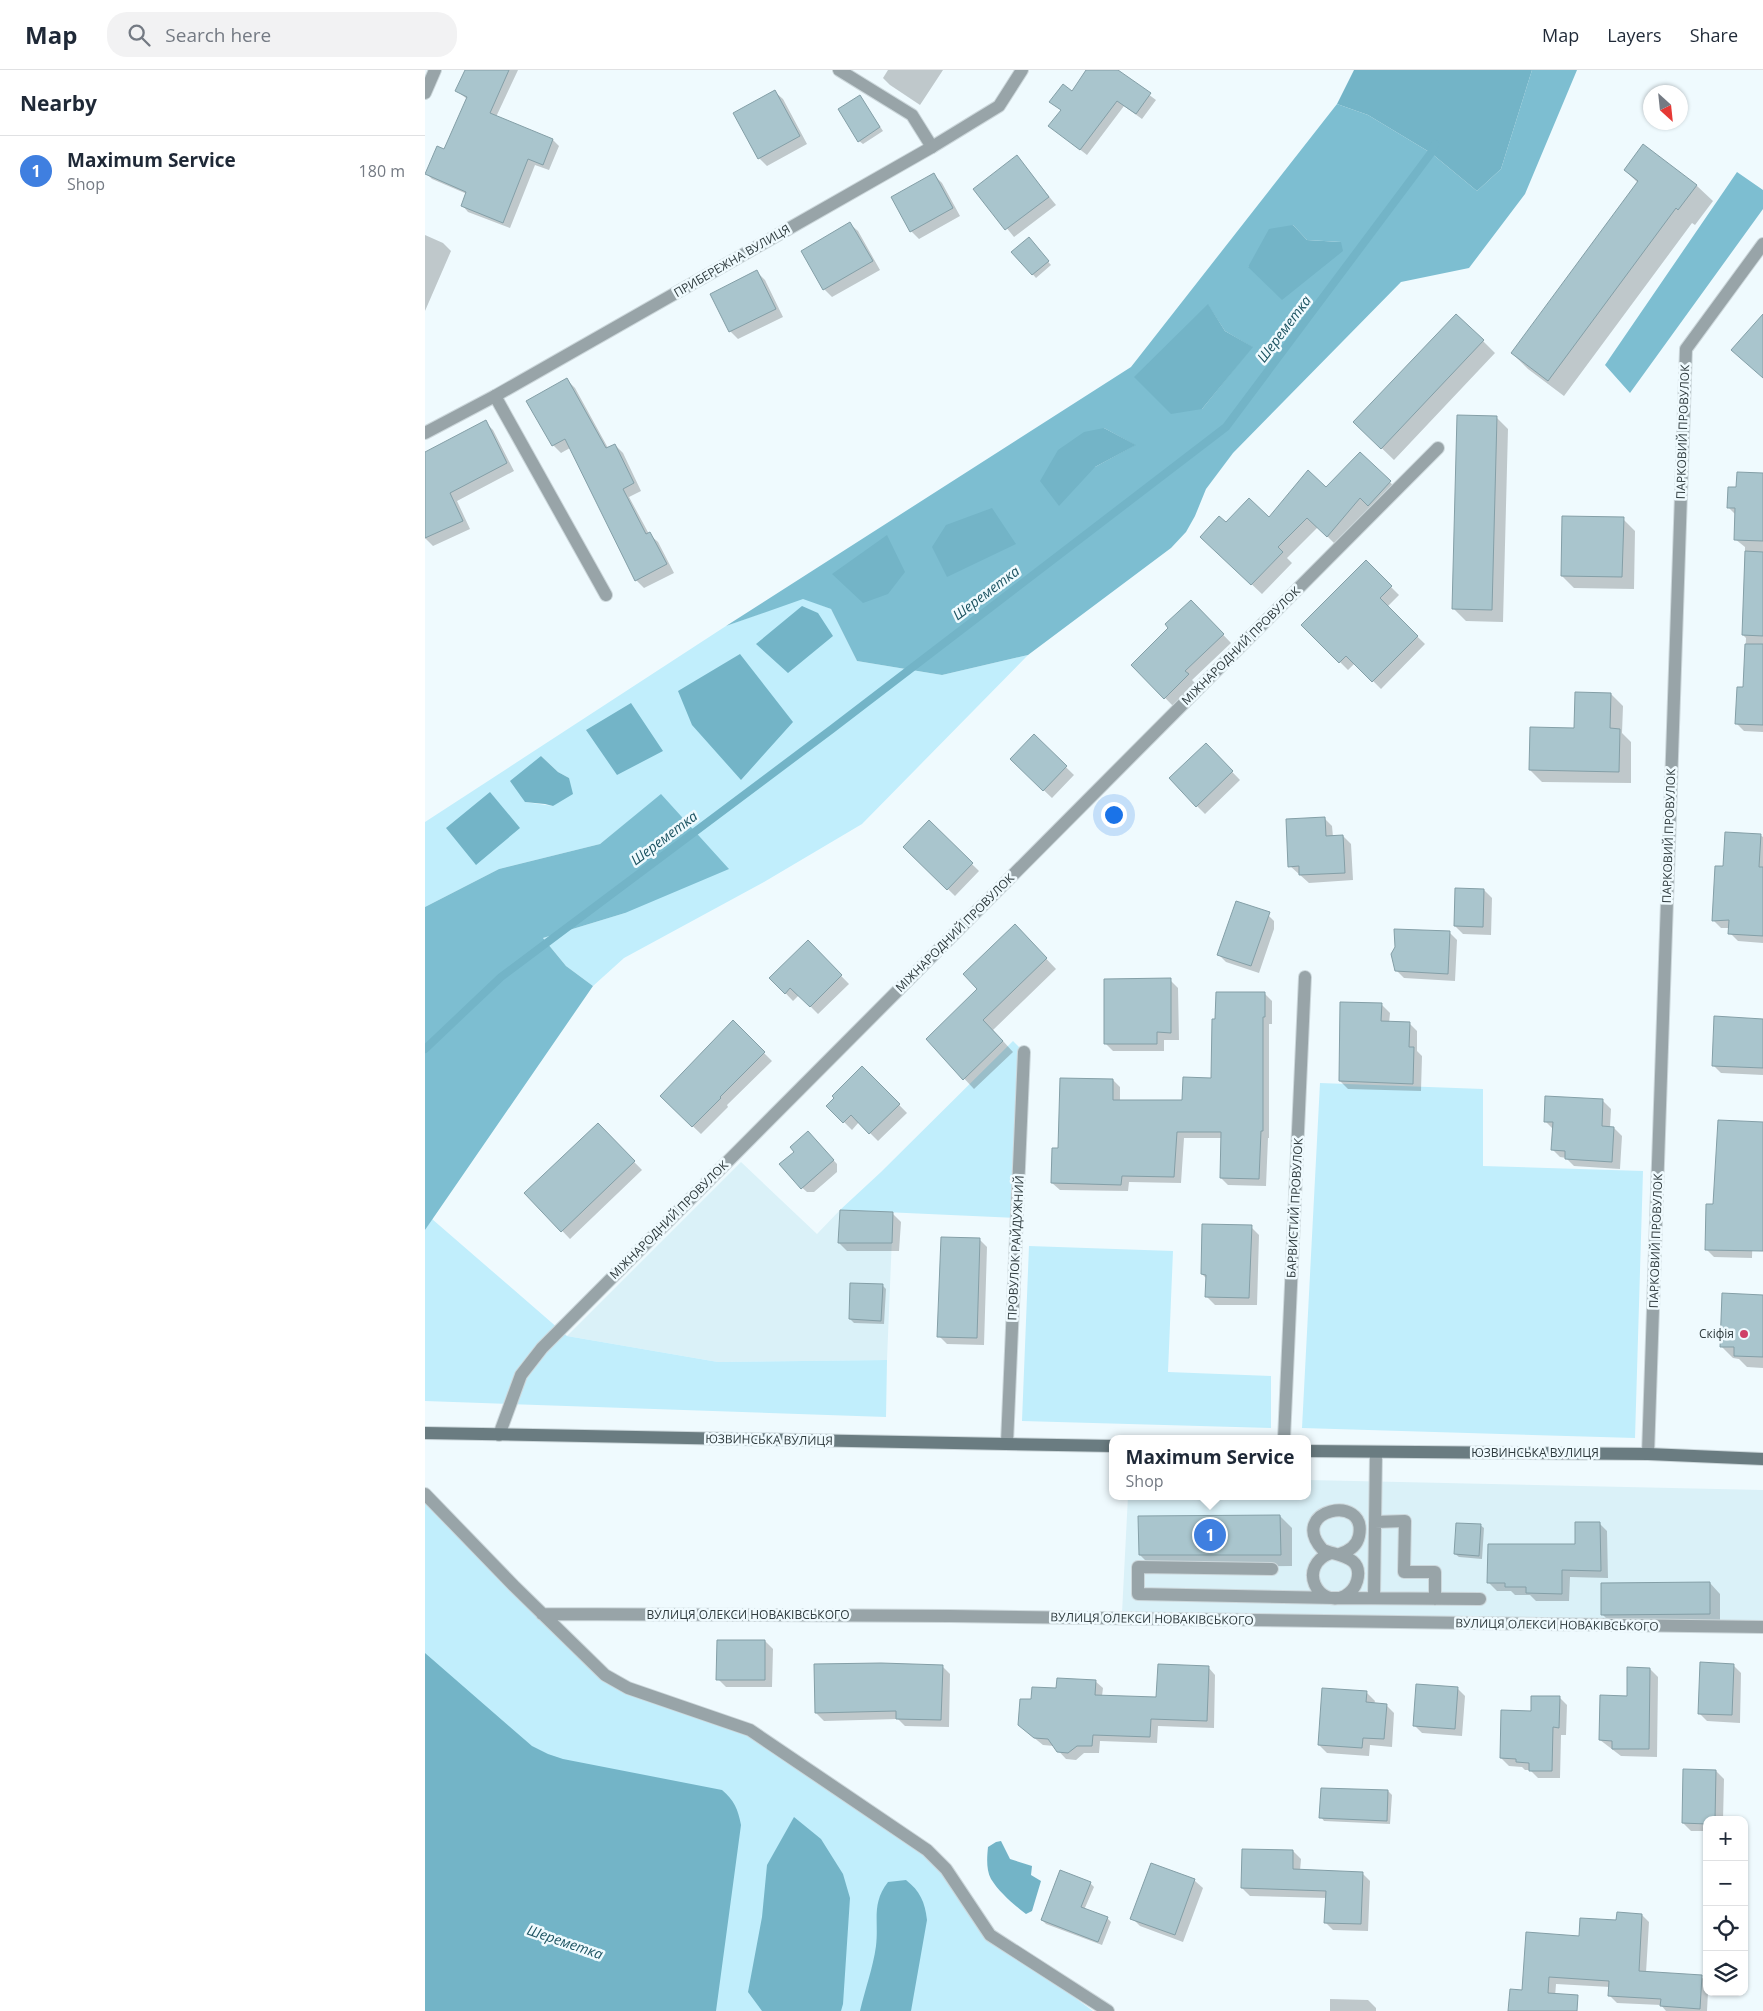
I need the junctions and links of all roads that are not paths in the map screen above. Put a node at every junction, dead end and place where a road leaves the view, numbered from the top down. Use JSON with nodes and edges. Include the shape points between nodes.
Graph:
{"nodes":[{"id":1,"x":435,"y":70,"type":"edge"},
{"id":2,"x":839,"y":70,"type":"edge"},
{"id":3,"x":1022,"y":70,"type":"edge"},
{"id":4,"x":425,"y":93,"type":"edge"},
{"id":5,"x":932,"y":147,"type":"junction"},
{"id":6,"x":1763,"y":244,"type":"edge"},
{"id":7,"x":495,"y":396,"type":"junction"},
{"id":8,"x":425,"y":433,"type":"edge"},
{"id":9,"x":1439,"y":448,"type":"dead end"},
{"id":10,"x":606,"y":595,"type":"dead end"},
{"id":11,"x":1305,"y":977,"type":"dead end"},
{"id":12,"x":1025,"y":1052,"type":"dead end"},
{"id":13,"x":425,"y":1433,"type":"edge"},
{"id":14,"x":499,"y":1435,"type":"junction"},
{"id":15,"x":1284,"y":1435,"type":"edge"},
{"id":16,"x":1007,"y":1443,"type":"junction"},
{"id":17,"x":1109,"y":1446,"type":"edge"},
{"id":18,"x":1311,"y":1451,"type":"edge"},
{"id":19,"x":1376,"y":1453,"type":"junction"},
{"id":20,"x":1648,"y":1454,"type":"junction"},
{"id":21,"x":1763,"y":1459,"type":"edge"},
{"id":22,"x":425,"y":1494,"type":"edge"},
{"id":23,"x":1375,"y":1522,"type":"junction"},
{"id":24,"x":1272,"y":1569,"type":"dead end"},
{"id":25,"x":1336,"y":1598,"type":"junction"},
{"id":26,"x":1374,"y":1598,"type":"junction"},
{"id":27,"x":1435,"y":1599,"type":"junction"},
{"id":28,"x":1480,"y":1599,"type":"dead end"},
{"id":29,"x":542,"y":1614,"type":"junction"},
{"id":30,"x":1763,"y":1627,"type":"edge"},
{"id":31,"x":1108,"y":2011,"type":"edge"}],
"edges":[{"from":1,"to":4,"type":"street"},
{"from":2,"to":5,"type":"street","via":[[912,115]]},
{"from":3,"to":5,"type":"street","name":"ПРИБЕРЕЖНА ВУЛИЦЯ","via":[[999,106]]},
{"from":5,"to":7,"type":"street","name":"ПРИБЕРЕЖНА ВУЛИЦЯ"},
{"from":6,"to":20,"type":"street","name":"ПАРКОВИЙ ПРОВУЛОК","via":[[1686,349]]},
{"from":7,"to":8,"type":"street","name":"ПРИБЕРЕЖНА ВУЛИЦЯ"},
{"from":7,"to":10,"type":"street"},
{"from":9,"to":14,"type":"street","name":"МІЖНАРОДНИЙ ПРОВУЛОК","via":[[542,1348],[521,1375]]},
{"from":11,"to":15,"type":"street","name":"БАРВИСТИЙ ПРОВУЛОК"},
{"from":12,"to":16,"type":"street","name":"ПРОВУЛОК РАЙДУЖНИЙ"},
{"from":13,"to":14,"type":"main road","name":"ЮЗВИНСЬКА ВУЛИЦЯ"},
{"from":14,"to":16,"type":"main road","name":"ЮЗВИНСЬКА ВУЛИЦЯ"},
{"from":16,"to":17,"type":"main road","name":"ЮЗВИНСЬКА ВУЛИЦЯ"},
{"from":18,"to":19,"type":"main road","name":"ЮЗВИНСЬКА ВУЛИЦЯ"},
{"from":19,"to":20,"type":"main road","name":"ЮЗВИНСЬКА ВУЛИЦЯ"},
{"from":19,"to":23,"type":"street"},
{"from":20,"to":21,"type":"main road","name":"ЮЗВИНСЬКА ВУЛИЦЯ"},
{"from":22,"to":29,"type":"street"},
{"from":23,"to":26,"type":"street"},
{"from":23,"to":27,"type":"street","via":[[1405,1521],[1404,1572],[1435,1572]]},
{"from":24,"to":25,"type":"street","via":[[1138,1567],[1138,1594]]},
{"from":25,"to":25,"type":"street","via":[[1349,1593],[1357,1581],[1356,1566],[1351,1560],[1335,1554],[1318,1561],[1312,1574],[1316,1589]]},
{"from":25,"to":26,"type":"street"},
{"from":26,"to":27,"type":"street"},
{"from":27,"to":28,"type":"street"},
{"from":29,"to":30,"type":"street","name":"ВУЛИЦЯ ОЛЕКСИ НОВАКІВСЬКОГО"},
{"from":29,"to":31,"type":"street","via":[[592,1664],[618,1683],[750,1730],[927,1850],[946,1869],[990,1935]]}]}
